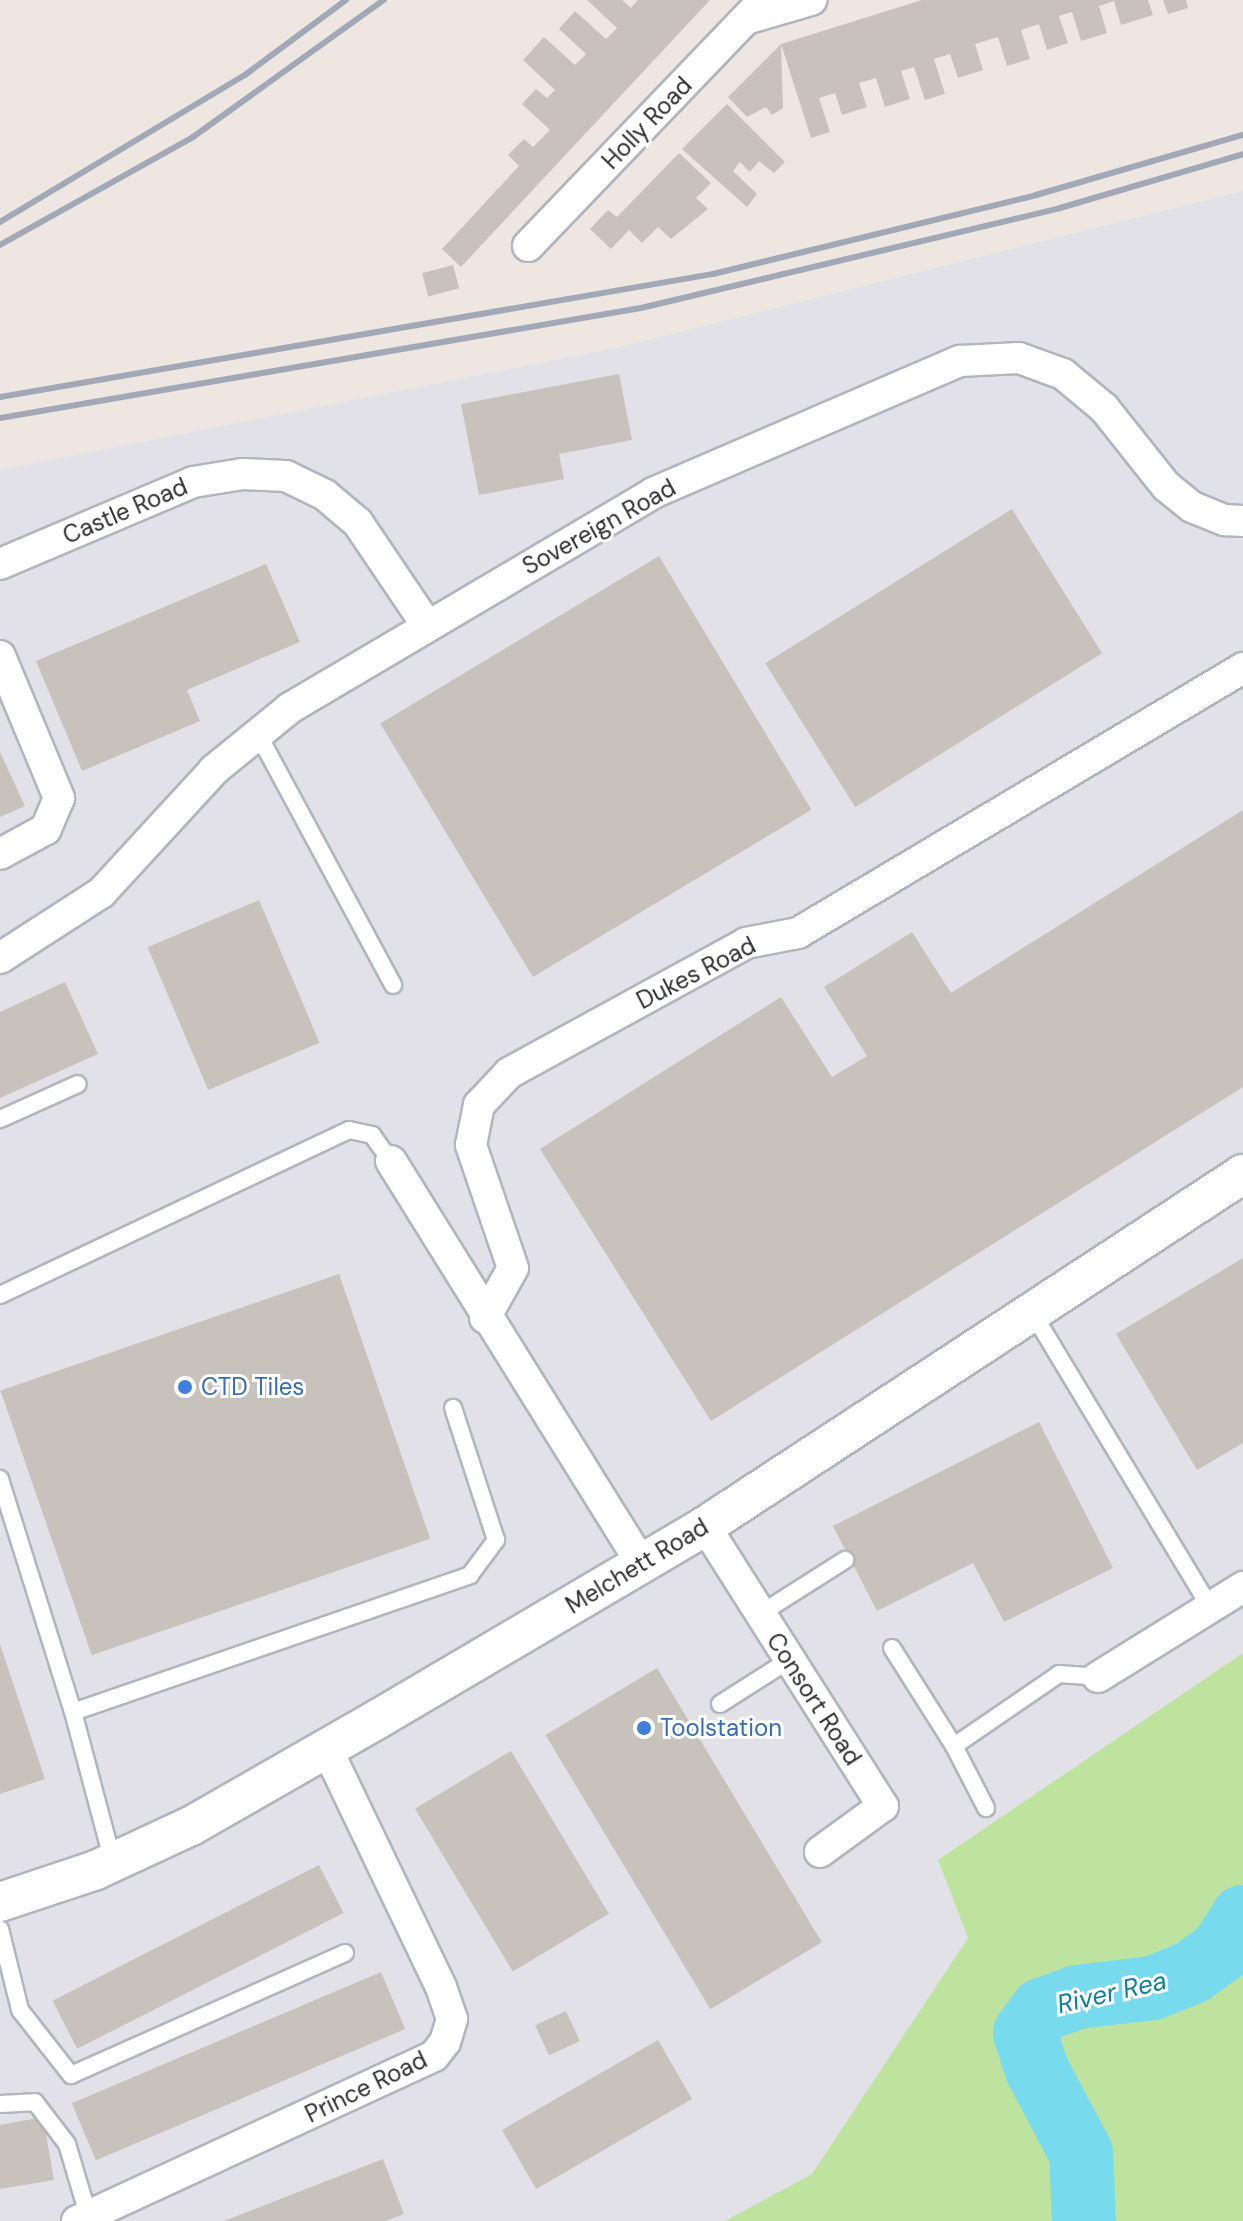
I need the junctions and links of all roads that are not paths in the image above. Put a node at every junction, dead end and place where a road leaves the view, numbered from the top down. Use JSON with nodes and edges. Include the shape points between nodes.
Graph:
{"nodes":[{"id":1,"x":811,"y":0,"type":"edge"},
{"id":2,"x":756,"y":9,"type":"edge"},
{"id":3,"x":528,"y":246,"type":"dead end"},
{"id":4,"x":1243,"y":521,"type":"edge"},
{"id":5,"x":0,"y":564,"type":"edge"},
{"id":6,"x":426,"y":624,"type":"junction"},
{"id":7,"x":0,"y":656,"type":"edge"},
{"id":8,"x":1243,"y":668,"type":"edge"},
{"id":9,"x":258,"y":734,"type":"junction"},
{"id":10,"x":0,"y":854,"type":"edge"},
{"id":11,"x":0,"y":958,"type":"edge"},
{"id":12,"x":393,"y":985,"type":"dead end"},
{"id":13,"x":78,"y":1084,"type":"dead end"},
{"id":14,"x":0,"y":1119,"type":"edge"},
{"id":15,"x":391,"y":1161,"type":"joint"},
{"id":16,"x":1243,"y":1174,"type":"edge"},
{"id":17,"x":0,"y":1295,"type":"edge"},
{"id":18,"x":1031,"y":1311,"type":"junction"},
{"id":19,"x":485,"y":1318,"type":"junction"},
{"id":20,"x":453,"y":1408,"type":"dead end"},
{"id":21,"x":0,"y":1479,"type":"edge"},
{"id":22,"x":705,"y":1526,"type":"junction"},
{"id":23,"x":845,"y":1560,"type":"dead end"},
{"id":24,"x":642,"y":1564,"type":"junction"},
{"id":25,"x":1243,"y":1587,"type":"edge"},
{"id":26,"x":1211,"y":1609,"type":"junction"},
{"id":27,"x":760,"y":1614,"type":"junction"},
{"id":28,"x":892,"y":1648,"type":"dead end"},
{"id":29,"x":789,"y":1660,"type":"junction"},
{"id":30,"x":1098,"y":1677,"type":"joint"},
{"id":31,"x":720,"y":1704,"type":"dead end"},
{"id":32,"x":73,"y":1712,"type":"junction"},
{"id":33,"x":954,"y":1746,"type":"junction"},
{"id":34,"x":326,"y":1747,"type":"junction"},
{"id":35,"x":986,"y":1808,"type":"dead end"},
{"id":36,"x":820,"y":1852,"type":"dead end"},
{"id":37,"x":113,"y":1862,"type":"junction"},
{"id":38,"x":0,"y":1902,"type":"edge"},
{"id":39,"x":0,"y":1929,"type":"edge"},
{"id":40,"x":345,"y":1953,"type":"dead end"},
{"id":41,"x":0,"y":2104,"type":"edge"},
{"id":42,"x":83,"y":2219,"type":"edge"}],
"edges":[{"from":1,"to":2,"type":"street"},
{"from":2,"to":3,"type":"street","name":"Holly Road"},
{"from":4,"to":6,"type":"street","name":"Sovereign Road","via":[[1224,520],[1174,493],[1104,408],[1063,374],[1019,358],[960,361],[653,493]]},
{"from":5,"to":6,"type":"street","name":"Castle Road","via":[[193,482],[243,474],[286,476],[325,495],[358,523]]},
{"from":6,"to":9,"type":"street","name":"Sovereign Road","via":[[290,708]]},
{"from":7,"to":10,"type":"street","via":[[59,798],[46,829]]},
{"from":8,"to":19,"type":"street","name":"Dukes Road","via":[[798,933],[746,943],[509,1073],[479,1105],[471,1145],[513,1268]]},
{"from":9,"to":11,"type":"street","name":"Sovereign Road","via":[[214,770],[101,893]]},
{"from":9,"to":12,"type":"lane"},
{"from":13,"to":14,"type":"lane"},
{"from":15,"to":17,"type":"lane","via":[[372,1135],[349,1130]]},
{"from":15,"to":19,"type":"street"},
{"from":16,"to":18,"type":"street","name":"Melchett Road"},
{"from":18,"to":22,"type":"street","name":"Melchett Road"},
{"from":18,"to":26,"type":"lane"},
{"from":19,"to":24,"type":"street"},
{"from":20,"to":32,"type":"lane","via":[[496,1540],[470,1575]]},
{"from":21,"to":32,"type":"lane"},
{"from":22,"to":24,"type":"street","name":"Melchett Road"},
{"from":22,"to":27,"type":"street","name":"Consort Road"},
{"from":23,"to":27,"type":"lane"},
{"from":24,"to":34,"type":"street","name":"Melchett Road"},
{"from":25,"to":26,"type":"street"},
{"from":26,"to":30,"type":"street"},
{"from":27,"to":29,"type":"street","name":"Consort Road"},
{"from":28,"to":33,"type":"lane"},
{"from":29,"to":31,"type":"lane"},
{"from":29,"to":36,"type":"street","name":"Consort Road","via":[[883,1806]]},
{"from":30,"to":33,"type":"lane","via":[[1059,1674]]},
{"from":32,"to":37,"type":"lane"},
{"from":33,"to":35,"type":"lane"},
{"from":34,"to":37,"type":"street","name":"Melchett Road","via":[[191,1826]]},
{"from":34,"to":42,"type":"street","name":"Prince Road","via":[[441,1987],[452,2019],[445,2042],[434,2056]]},
{"from":37,"to":38,"type":"street","name":"Melchett Road"},
{"from":39,"to":40,"type":"lane","via":[[20,2010],[71,2075]]},
{"from":41,"to":42,"type":"lane","via":[[35,2102],[67,2144]]}]}
